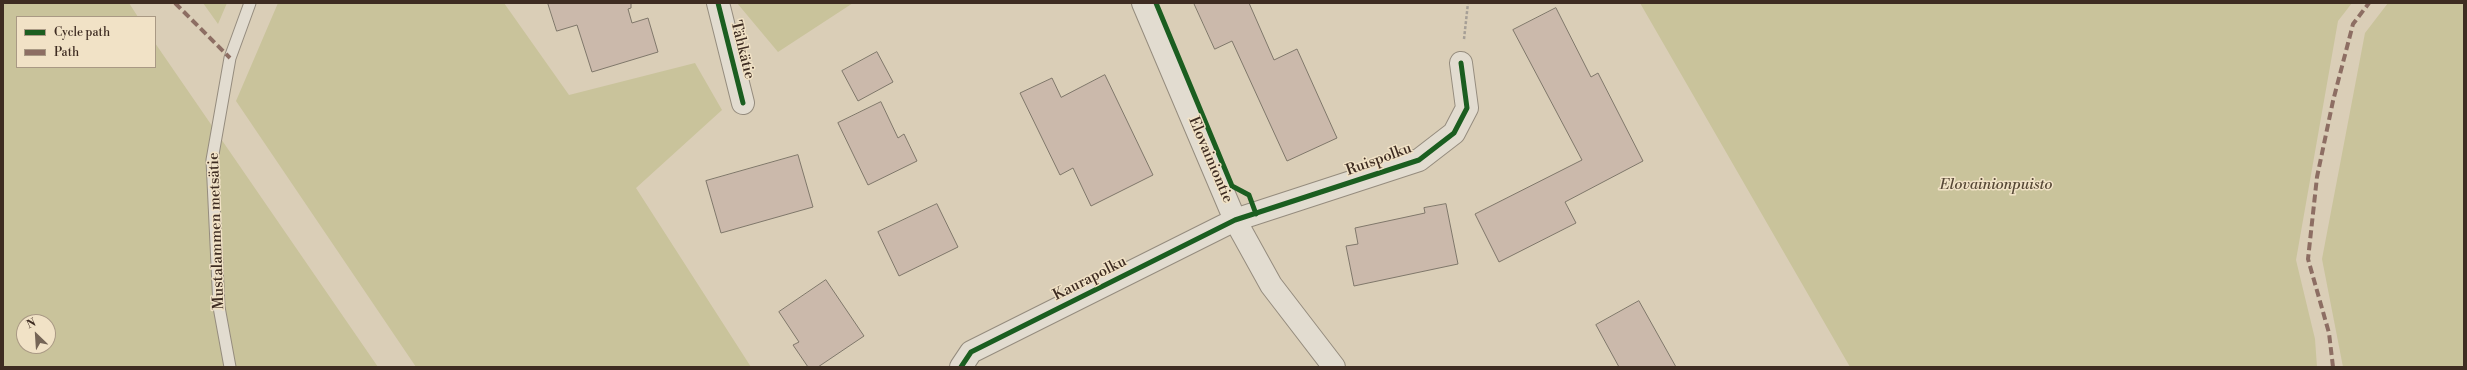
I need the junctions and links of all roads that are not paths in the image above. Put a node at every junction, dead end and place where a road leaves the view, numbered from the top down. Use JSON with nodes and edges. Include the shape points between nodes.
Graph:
{"nodes":[{"id":1,"x":250,"y":3,"type":"edge"},
{"id":2,"x":718,"y":3,"type":"edge"},
{"id":3,"x":1143,"y":3,"type":"edge"},
{"id":4,"x":1461,"y":63,"type":"road end"},
{"id":5,"x":743,"y":103,"type":"dead end"},
{"id":6,"x":1235,"y":220,"type":"junction"},
{"id":7,"x":230,"y":367,"type":"edge"},
{"id":8,"x":962,"y":367,"type":"edge"},
{"id":9,"x":1334,"y":367,"type":"edge"}],
"edges":[{"from":1,"to":7,"type":"lane","name":"Mustalammen metsätie","via":[[230,58],[212,160],[219,307]]},
{"from":2,"to":5,"type":"street","name":"Tähkätie"},
{"from":3,"to":6,"type":"street","name":"Elovainiontie"},
{"from":4,"to":6,"type":"street","name":"Ruispolku","via":[[1467,108],[1454,133],[1418,160]]},
{"from":6,"to":8,"type":"street","name":"Kaurapolku","via":[[971,352]]},
{"from":6,"to":9,"type":"street","name":"Elovainiontie","via":[[1271,285]]}]}
